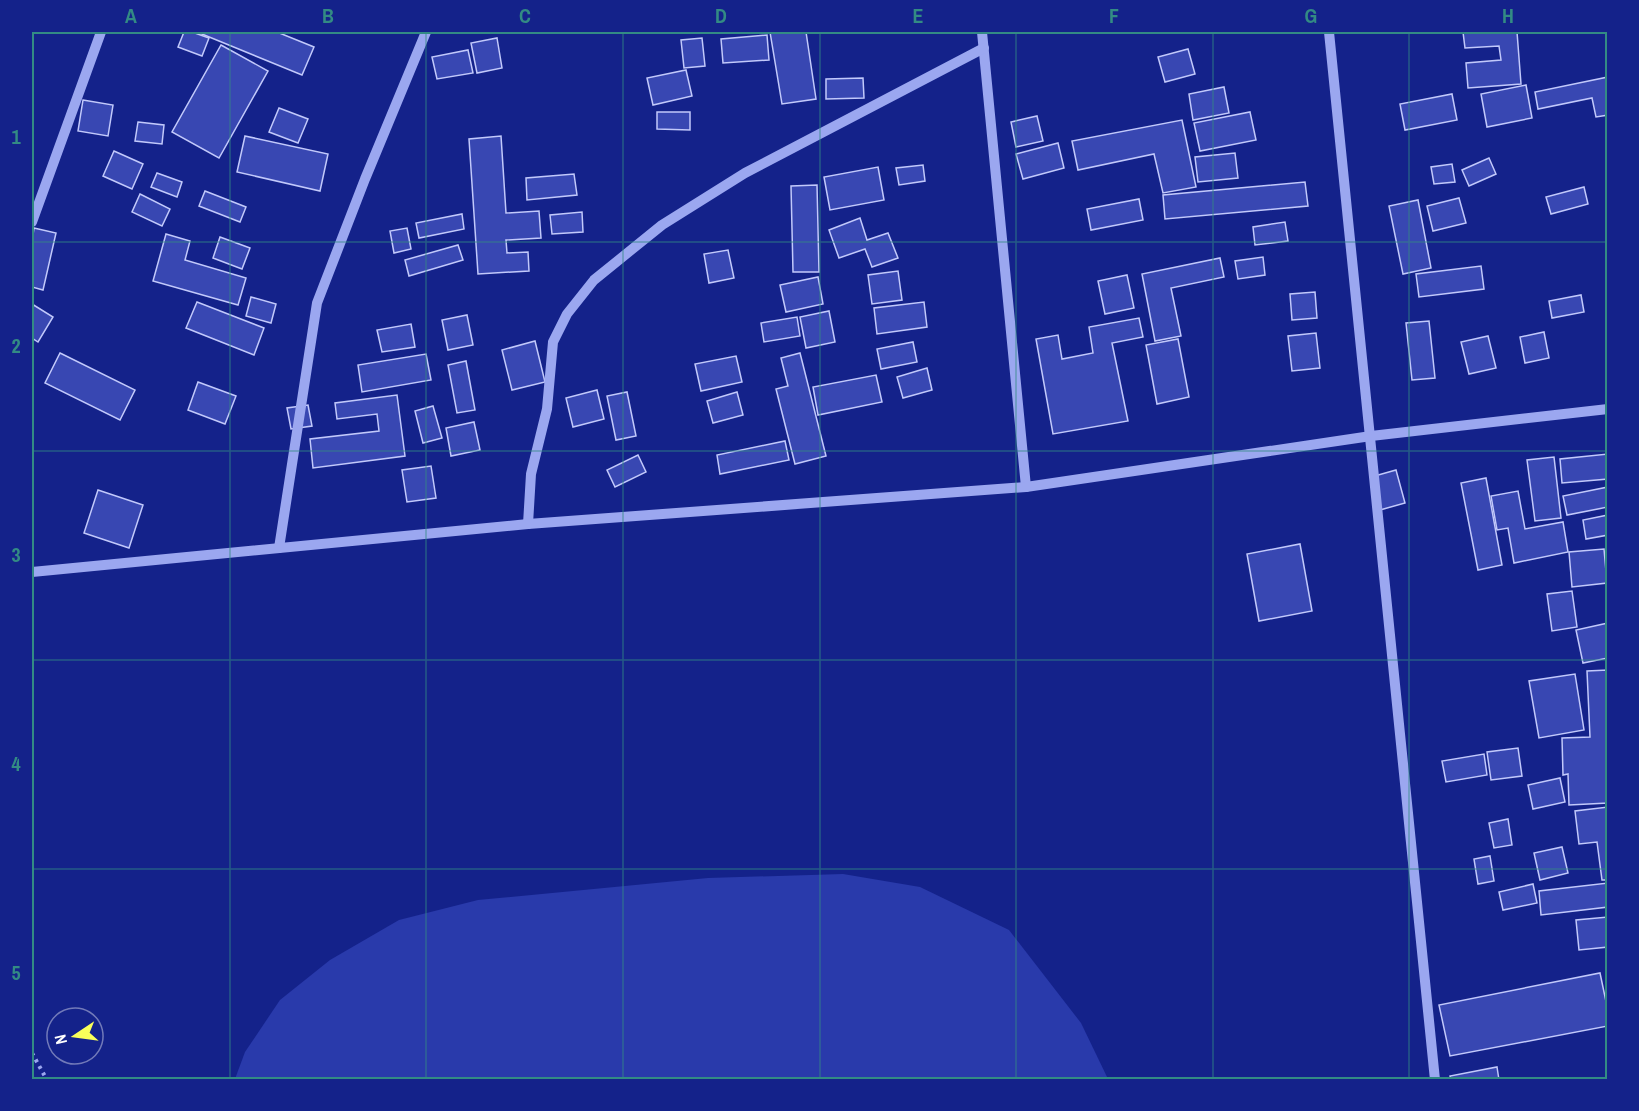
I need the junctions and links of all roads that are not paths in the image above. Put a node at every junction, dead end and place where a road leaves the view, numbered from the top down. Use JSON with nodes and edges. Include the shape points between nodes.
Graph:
{"nodes":[{"id":1,"x":101,"y":32,"type":"edge"},
{"id":2,"x":426,"y":32,"type":"edge"},
{"id":3,"x":982,"y":32,"type":"edge"},
{"id":4,"x":1329,"y":32,"type":"edge"},
{"id":5,"x":984,"y":48,"type":"junction"},
{"id":6,"x":32,"y":222,"type":"edge"},
{"id":7,"x":1608,"y":410,"type":"edge"},
{"id":8,"x":1371,"y":436,"type":"junction"},
{"id":9,"x":1026,"y":487,"type":"junction"},
{"id":10,"x":528,"y":525,"type":"junction"},
{"id":11,"x":279,"y":548,"type":"junction"},
{"id":12,"x":32,"y":572,"type":"edge"},
{"id":13,"x":1435,"y":1080,"type":"edge"}],
"edges":[{"from":1,"to":6,"type":"street"},
{"from":2,"to":11,"type":"street","via":[[317,303]]},
{"from":3,"to":5,"type":"street"},
{"from":4,"to":8,"type":"street"},
{"from":5,"to":9,"type":"street"},
{"from":5,"to":10,"type":"street","via":[[745,173],[662,225],[594,280],[567,314],[553,342],[547,409],[531,474]]},
{"from":7,"to":8,"type":"street"},
{"from":8,"to":9,"type":"street"},
{"from":8,"to":13,"type":"street"},
{"from":9,"to":10,"type":"street"},
{"from":10,"to":11,"type":"street"},
{"from":11,"to":12,"type":"street"}]}
